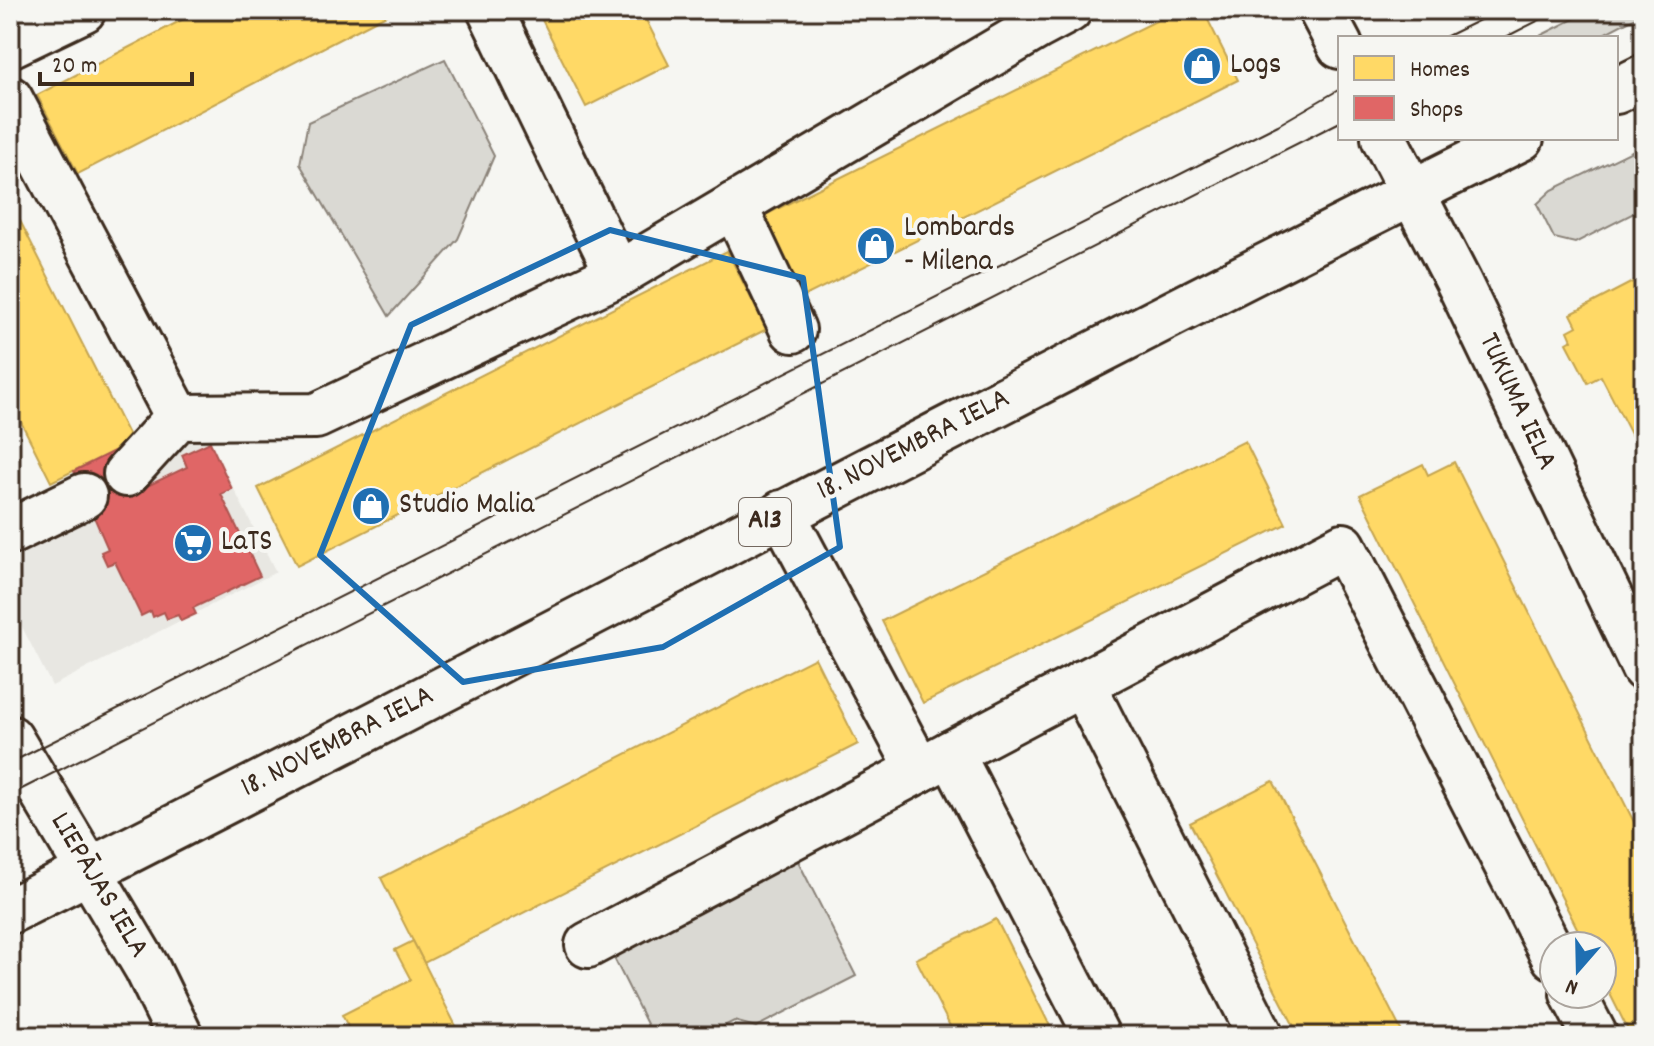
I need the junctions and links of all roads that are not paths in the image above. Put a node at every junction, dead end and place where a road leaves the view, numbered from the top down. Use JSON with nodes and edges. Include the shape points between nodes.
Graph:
{"nodes":[{"id":1,"x":83,"y":10,"type":"edge"},
{"id":2,"x":490,"y":10,"type":"edge"},
{"id":3,"x":1321,"y":10,"type":"edge"},
{"id":4,"x":1044,"y":16,"type":"edge"},
{"id":5,"x":1338,"y":42,"type":"edge"},
{"id":6,"x":10,"y":45,"type":"edge"},
{"id":7,"x":1644,"y":77,"type":"edge"},
{"id":8,"x":1618,"y":90,"type":"edge"},
{"id":9,"x":10,"y":99,"type":"edge"},
{"id":10,"x":1385,"y":140,"type":"edge"},
{"id":11,"x":1517,"y":140,"type":"edge"},
{"id":12,"x":1413,"y":193,"type":"junction"},
{"id":13,"x":734,"y":205,"type":"junction"},
{"id":14,"x":618,"y":274,"type":"junction"},
{"id":15,"x":793,"y":330,"type":"dead end"},
{"id":16,"x":178,"y":417,"type":"junction"},
{"id":17,"x":126,"y":474,"type":"dead end"},
{"id":18,"x":84,"y":496,"type":"dead end"},
{"id":19,"x":782,"y":513,"type":"junction"},
{"id":20,"x":10,"y":532,"type":"edge"},
{"id":21,"x":1644,"y":668,"type":"edge"},
{"id":22,"x":1082,"y":683,"type":"junction"},
{"id":23,"x":10,"y":738,"type":"edge"},
{"id":24,"x":935,"y":761,"type":"junction"},
{"id":25,"x":90,"y":871,"type":"junction"},
{"id":26,"x":10,"y":911,"type":"edge"},
{"id":27,"x":1540,"y":930,"type":"edge"},
{"id":28,"x":588,"y":945,"type":"dead end"},
{"id":29,"x":1581,"y":1010,"type":"edge"},
{"id":30,"x":180,"y":1036,"type":"edge"},
{"id":31,"x":1097,"y":1036,"type":"edge"},
{"id":32,"x":1261,"y":1036,"type":"edge"},
{"id":33,"x":1595,"y":1036,"type":"edge"}],
"edges":[{"from":1,"to":6,"type":"main road"},
{"from":2,"to":14,"type":"main road"},
{"from":3,"to":5,"type":"main road"},
{"from":4,"to":13,"type":"main road"},
{"from":7,"to":8,"type":"main road"},
{"from":9,"to":16,"type":"main road"},
{"from":10,"to":12,"type":"main road","name":"TUKUMA IELA"},
{"from":11,"to":12,"type":"main road","name":"18. NOVEMBRA IELA","number":"A13"},
{"from":12,"to":19,"type":"main road","name":"18. NOVEMBRA IELA","number":"A13"},
{"from":12,"to":21,"type":"main road","name":"TUKUMA IELA"},
{"from":13,"to":14,"type":"main road"},
{"from":13,"to":15,"type":"main road"},
{"from":14,"to":16,"type":"main road","via":[[316,416]]},
{"from":16,"to":17,"type":"main road"},
{"from":18,"to":20,"type":"main road"},
{"from":19,"to":24,"type":"main road"},
{"from":19,"to":25,"type":"main road","name":"18. NOVEMBRA IELA","number":"A13"},
{"from":22,"to":24,"type":"main road"},
{"from":22,"to":27,"type":"main road","via":[[1343,546]]},
{"from":22,"to":32,"type":"main road"},
{"from":23,"to":25,"type":"main road","name":"LIEPĀJAS IELA"},
{"from":24,"to":28,"type":"main road"},
{"from":24,"to":31,"type":"main road"},
{"from":25,"to":26,"type":"main road","name":"18. NOVEMBRA IELA","number":"A13"},
{"from":25,"to":30,"type":"main road","name":"LIEPĀJAS IELA"},
{"from":29,"to":33,"type":"main road"}]}
